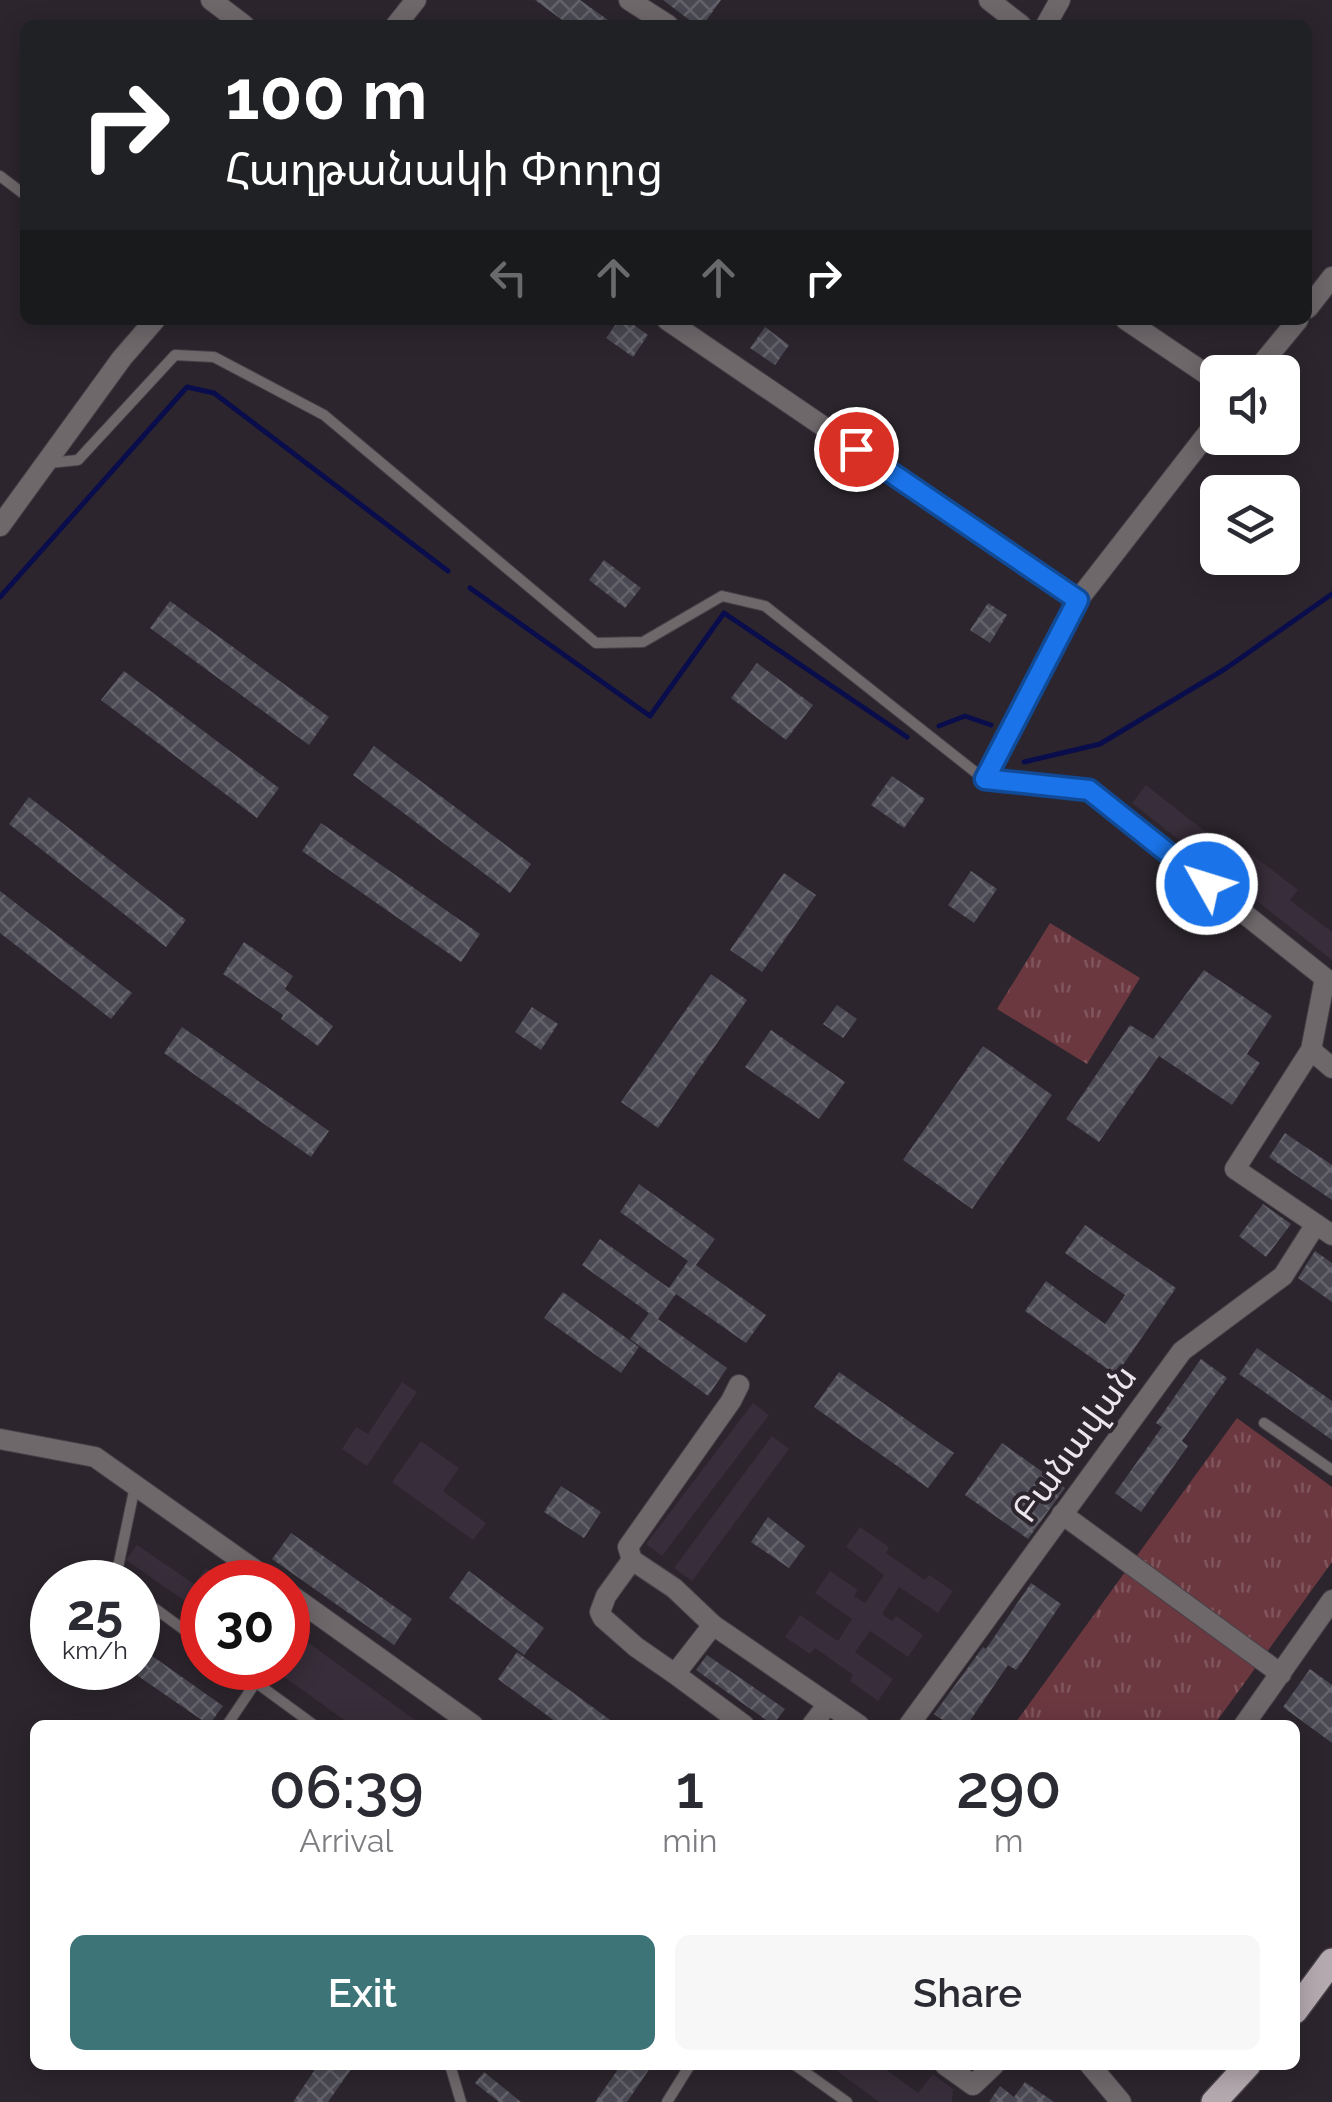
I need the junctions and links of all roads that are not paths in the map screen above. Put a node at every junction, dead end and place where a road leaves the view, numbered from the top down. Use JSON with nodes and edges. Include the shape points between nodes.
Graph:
{"nodes":[{"id":1,"x":211,"y":0,"type":"edge"},
{"id":2,"x":416,"y":0,"type":"edge"},
{"id":3,"x":629,"y":0,"type":"edge"},
{"id":4,"x":989,"y":0,"type":"edge"},
{"id":5,"x":237,"y":20,"type":"edge"},
{"id":6,"x":400,"y":20,"type":"edge"},
{"id":7,"x":660,"y":20,"type":"edge"},
{"id":8,"x":1015,"y":20,"type":"edge"},
{"id":9,"x":0,"y":176,"type":"edge"},
{"id":10,"x":20,"y":191,"type":"edge"},
{"id":11,"x":1332,"y":278,"type":"edge"},
{"id":12,"x":1312,"y":303,"type":"edge"},
{"id":13,"x":151,"y":325,"type":"edge"},
{"id":14,"x":673,"y":325,"type":"edge"},
{"id":15,"x":1133,"y":325,"type":"edge"},
{"id":16,"x":1294,"y":325,"type":"edge"},
{"id":17,"x":1269,"y":355,"type":"edge"},
{"id":18,"x":1200,"y":370,"type":"edge"},
{"id":19,"x":1200,"y":443,"type":"edge"},
{"id":20,"x":45,"y":464,"type":"junction"},
{"id":21,"x":0,"y":526,"type":"edge"},
{"id":22,"x":1078,"y":600,"type":"junction"},
{"id":23,"x":985,"y":779,"type":"junction"},
{"id":24,"x":1311,"y":1050,"type":"junction"},
{"id":25,"x":1332,"y":1068,"type":"edge"},
{"id":26,"x":1324,"y":1229,"type":"edge"},
{"id":27,"x":739,"y":1384,"type":"dead end"},
{"id":28,"x":1264,"y":1422,"type":"dead end"},
{"id":29,"x":0,"y":1439,"type":"edge"},
{"id":30,"x":1332,"y":1470,"type":"edge"},
{"id":31,"x":135,"y":1486,"type":"junction"},
{"id":32,"x":1062,"y":1514,"type":"junction"},
{"id":33,"x":119,"y":1560,"type":"edge"},
{"id":34,"x":239,"y":1560,"type":"edge"},
{"id":35,"x":632,"y":1560,"type":"junction"},
{"id":36,"x":1332,"y":1600,"type":"edge"},
{"id":37,"x":310,"y":1610,"type":"edge"},
{"id":38,"x":714,"y":1626,"type":"junction"},
{"id":39,"x":675,"y":1674,"type":"junction"},
{"id":40,"x":1282,"y":1674,"type":"junction"},
{"id":41,"x":251,"y":1690,"type":"edge"},
{"id":42,"x":267,"y":1690,"type":"edge"},
{"id":43,"x":828,"y":1704,"type":"junction"},
{"id":44,"x":230,"y":1720,"type":"edge"},
{"id":45,"x":307,"y":1720,"type":"edge"},
{"id":46,"x":466,"y":1720,"type":"edge"},
{"id":47,"x":737,"y":1720,"type":"edge"},
{"id":48,"x":816,"y":1720,"type":"edge"},
{"id":49,"x":852,"y":1720,"type":"edge"},
{"id":50,"x":913,"y":1720,"type":"edge"},
{"id":51,"x":1248,"y":1720,"type":"edge"},
{"id":52,"x":1332,"y":1961,"type":"edge"},
{"id":53,"x":1300,"y":2004,"type":"edge"},
{"id":54,"x":451,"y":2070,"type":"edge"},
{"id":55,"x":687,"y":2070,"type":"edge"},
{"id":56,"x":802,"y":2070,"type":"edge"},
{"id":57,"x":951,"y":2070,"type":"edge"},
{"id":58,"x":990,"y":2070,"type":"edge"},
{"id":59,"x":1094,"y":2070,"type":"edge"},
{"id":60,"x":1243,"y":2070,"type":"edge"},
{"id":61,"x":972,"y":2093,"type":"edge"},
{"id":62,"x":461,"y":2102,"type":"edge"},
{"id":63,"x":667,"y":2102,"type":"edge"},
{"id":64,"x":847,"y":2102,"type":"edge"},
{"id":65,"x":1121,"y":2102,"type":"edge"},
{"id":66,"x":1214,"y":2102,"type":"edge"}],
"edges":[{"from":1,"to":5,"type":"street"},
{"from":2,"to":6,"type":"street"},
{"from":3,"to":7,"type":"street"},
{"from":4,"to":8,"type":"street"},
{"from":9,"to":10,"type":"lane"},
{"from":11,"to":12,"type":"street"},
{"from":13,"to":20,"type":"street"},
{"from":14,"to":22,"type":"street"},
{"from":15,"to":18,"type":"street"},
{"from":16,"to":17,"type":"street"},
{"from":19,"to":22,"type":"street"},
{"from":20,"to":21,"type":"street"},
{"from":20,"to":23,"type":"lane","via":[[78,460],[174,354],[214,356],[324,415],[596,643],[644,642],[722,596],[765,606]]},
{"from":22,"to":23,"type":"street"},
{"from":23,"to":24,"type":"street","via":[[1089,790],[1326,978]]},
{"from":24,"to":25,"type":"street"},
{"from":24,"to":26,"type":"street","via":[[1235,1169]]},
{"from":26,"to":32,"type":"street","name":"Բանավան","via":[[1283,1276],[1182,1351]]},
{"from":27,"to":35,"type":"street","via":[[628,1547]]},
{"from":28,"to":30,"type":"lane"},
{"from":29,"to":31,"type":"street","via":[[95,1457]]},
{"from":31,"to":33,"type":"lane"},
{"from":31,"to":34,"type":"street"},
{"from":32,"to":40,"type":"street"},
{"from":32,"to":50,"type":"street","name":"Բանավան"},
{"from":35,"to":38,"type":"street"},
{"from":35,"to":39,"type":"street","via":[[601,1605],[603,1618]]},
{"from":36,"to":40,"type":"street"},
{"from":37,"to":46,"type":"street"},
{"from":38,"to":39,"type":"street"},
{"from":38,"to":43,"type":"street"},
{"from":39,"to":47,"type":"street"},
{"from":40,"to":51,"type":"street"},
{"from":41,"to":44,"type":"lane"},
{"from":42,"to":45,"type":"lane"},
{"from":43,"to":48,"type":"street"},
{"from":43,"to":49,"type":"street"},
{"from":52,"to":53,"type":"main road"},
{"from":54,"to":62,"type":"lane"},
{"from":55,"to":63,"type":"lane"},
{"from":56,"to":64,"type":"lane"},
{"from":57,"to":61,"type":"street"},
{"from":58,"to":61,"type":"street"},
{"from":59,"to":65,"type":"street"},
{"from":60,"to":66,"type":"main road"}]}
